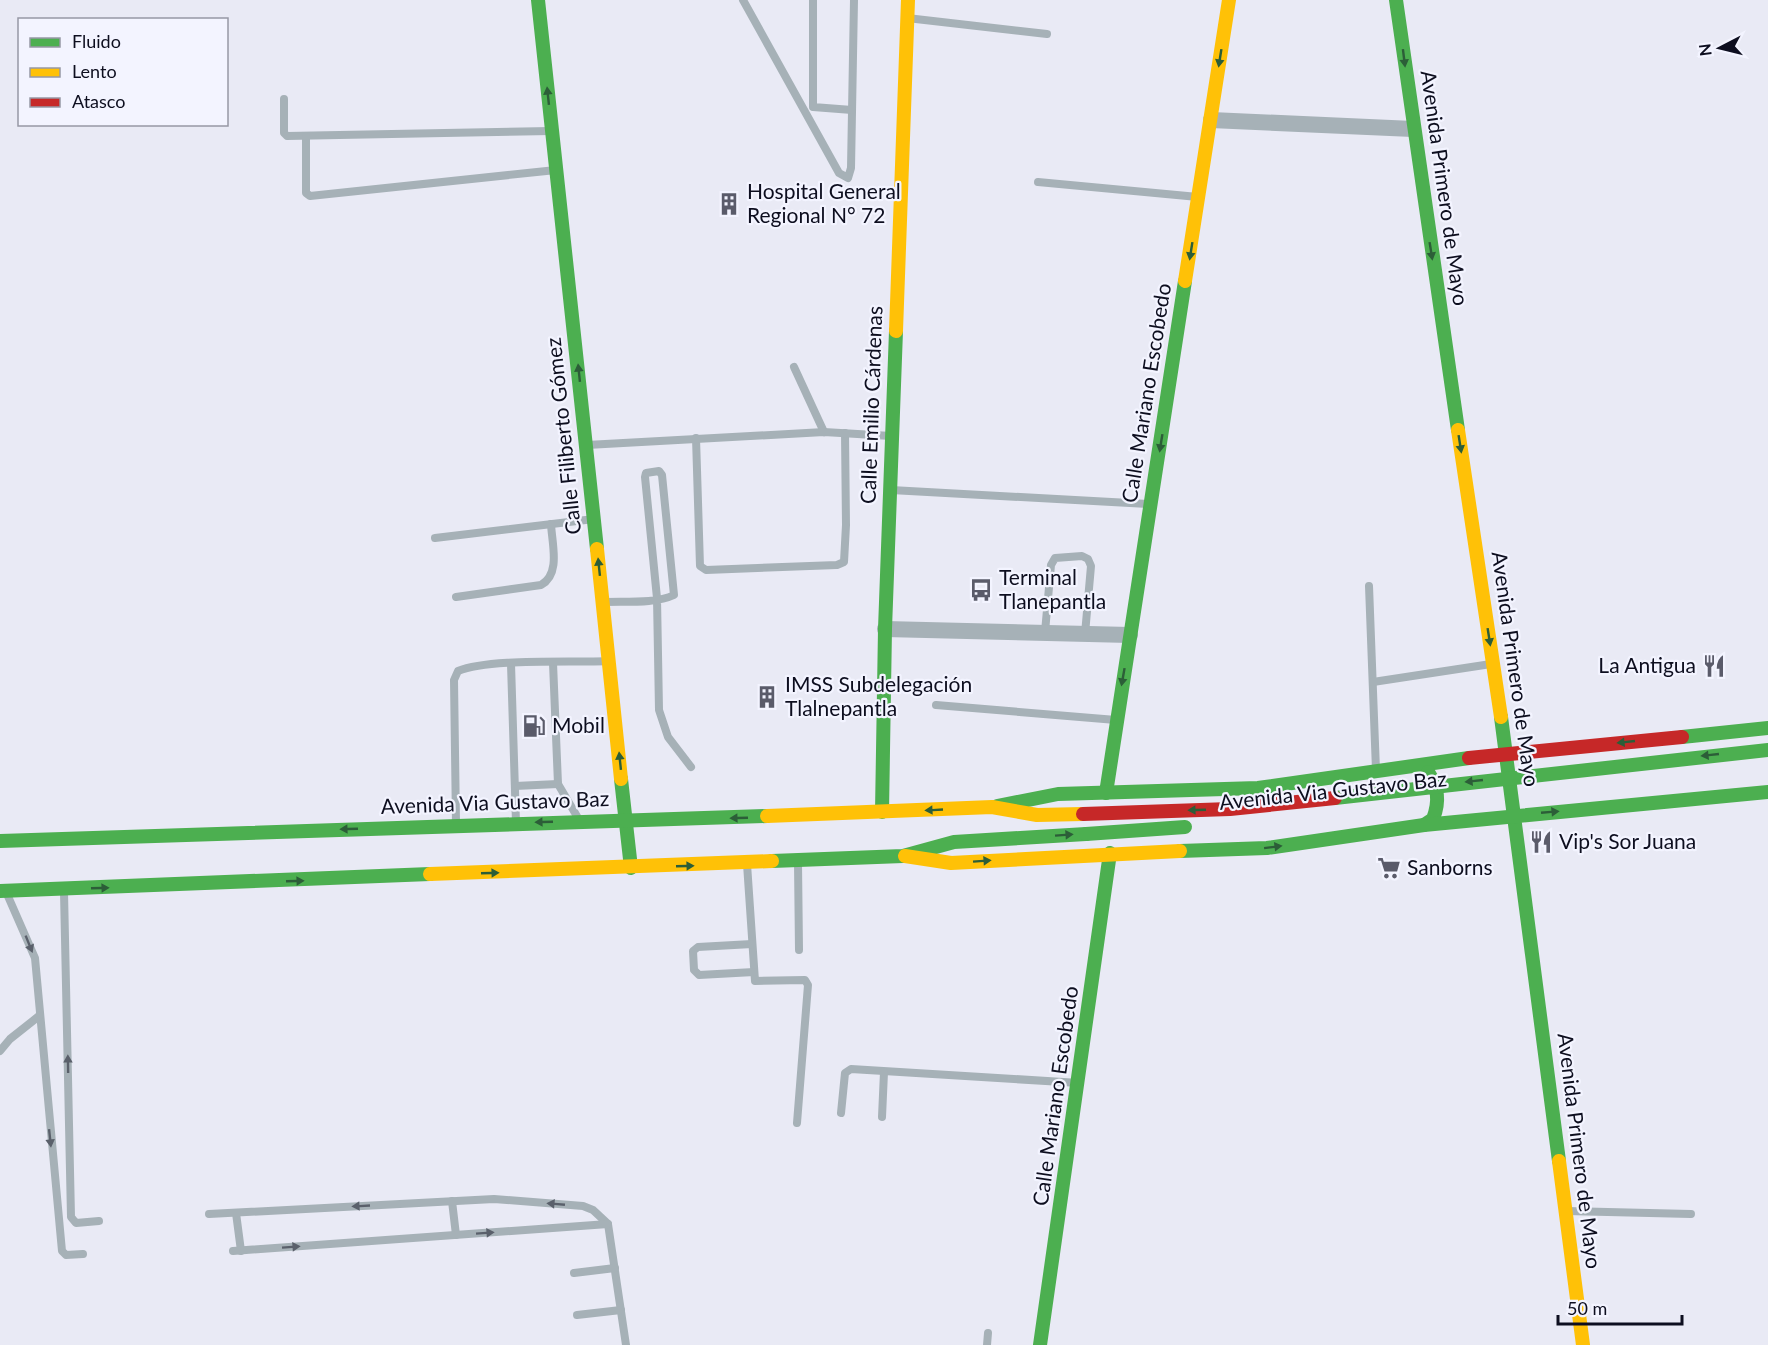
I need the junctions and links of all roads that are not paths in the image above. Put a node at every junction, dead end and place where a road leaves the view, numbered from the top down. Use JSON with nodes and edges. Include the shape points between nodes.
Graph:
{"nodes":[{"id":1,"x":538,"y":0,"type":"edge"},
{"id":2,"x":743,"y":0,"type":"edge"},
{"id":3,"x":813,"y":0,"type":"edge"},
{"id":4,"x":854,"y":0,"type":"edge"},
{"id":5,"x":908,"y":0,"type":"edge"},
{"id":6,"x":1229,"y":0,"type":"edge"},
{"id":7,"x":1396,"y":0,"type":"edge"},
{"id":8,"x":907,"y":18,"type":"junction"},
{"id":9,"x":1047,"y":34,"type":"dead end"},
{"id":10,"x":284,"y":99,"type":"dead end"},
{"id":11,"x":813,"y":106,"type":"junction"},
{"id":12,"x":852,"y":110,"type":"junction"},
{"id":13,"x":1211,"y":120,"type":"junction"},
{"id":14,"x":813,"y":125,"type":"junction"},
{"id":15,"x":1413,"y":129,"type":"junction"},
{"id":16,"x":551,"y":131,"type":"junction"},
{"id":17,"x":306,"y":137,"type":"junction"},
{"id":18,"x":557,"y":170,"type":"junction"},
{"id":19,"x":1038,"y":182,"type":"dead end"},
{"id":20,"x":1199,"y":197,"type":"junction"},
{"id":21,"x":794,"y":367,"type":"dead end"},
{"id":22,"x":824,"y":432,"type":"junction"},
{"id":23,"x":845,"y":433,"type":"junction"},
{"id":24,"x":892,"y":436,"type":"junction"},
{"id":25,"x":696,"y":438,"type":"junction"},
{"id":26,"x":587,"y":445,"type":"junction"},
{"id":27,"x":890,"y":490,"type":"junction"},
{"id":28,"x":1152,"y":504,"type":"junction"},
{"id":29,"x":594,"y":519,"type":"junction"},
{"id":30,"x":551,"y":524,"type":"junction"},
{"id":31,"x":435,"y":538,"type":"dead end"},
{"id":32,"x":1369,"y":586,"type":"dead end"},
{"id":33,"x":456,"y":597,"type":"dead end"},
{"id":34,"x":657,"y":598,"type":"junction"},
{"id":35,"x":603,"y":602,"type":"junction"},
{"id":36,"x":885,"y":629,"type":"junction"},
{"id":37,"x":1045,"y":632,"type":"junction"},
{"id":38,"x":1085,"y":634,"type":"junction"},
{"id":39,"x":1130,"y":635,"type":"junction"},
{"id":40,"x":609,"y":661,"type":"junction"},
{"id":41,"x":553,"y":663,"type":"junction"},
{"id":42,"x":511,"y":664,"type":"junction"},
{"id":43,"x":1493,"y":664,"type":"junction"},
{"id":44,"x":1373,"y":682,"type":"junction"},
{"id":45,"x":936,"y":705,"type":"dead end"},
{"id":46,"x":1116,"y":720,"type":"junction"},
{"id":47,"x":1768,"y":728,"type":"edge"},
{"id":48,"x":1768,"y":750,"type":"edge"},
{"id":49,"x":1507,"y":754,"type":"junction"},
{"id":50,"x":1423,"y":764,"type":"junction"},
{"id":51,"x":1768,"y":765,"type":"edge"},
{"id":52,"x":691,"y":767,"type":"dead end"},
{"id":53,"x":1376,"y":771,"type":"junction"},
{"id":54,"x":558,"y":784,"type":"junction"},
{"id":55,"x":515,"y":786,"type":"junction"},
{"id":56,"x":1768,"y":792,"type":"edge"},
{"id":57,"x":1106,"y":793,"type":"junction"},
{"id":58,"x":1502,"y":794,"type":"dead end"},
{"id":59,"x":1455,"y":800,"type":"dead end"},
{"id":60,"x":1420,"y":804,"type":"dead end"},
{"id":61,"x":992,"y":807,"type":"junction"},
{"id":62,"x":882,"y":813,"type":"junction"},
{"id":63,"x":1515,"y":816,"type":"junction"},
{"id":64,"x":626,"y":819,"type":"junction"},
{"id":65,"x":580,"y":821,"type":"junction"},
{"id":66,"x":516,"y":823,"type":"junction"},
{"id":67,"x":456,"y":825,"type":"junction"},
{"id":68,"x":1424,"y":825,"type":"junction"},
{"id":69,"x":1201,"y":826,"type":"dead end"},
{"id":70,"x":0,"y":841,"type":"edge"},
{"id":71,"x":1110,"y":853,"type":"junction"},
{"id":72,"x":903,"y":856,"type":"junction"},
{"id":73,"x":798,"y":861,"type":"junction"},
{"id":74,"x":747,"y":863,"type":"junction"},
{"id":75,"x":631,"y":868,"type":"junction"},
{"id":76,"x":64,"y":889,"type":"junction"},
{"id":77,"x":3,"y":891,"type":"edge"},
{"id":78,"x":752,"y":944,"type":"junction"},
{"id":79,"x":800,"y":950,"type":"dead end"},
{"id":80,"x":754,"y":972,"type":"junction"},
{"id":81,"x":39,"y":1016,"type":"junction"},
{"id":82,"x":0,"y":1052,"type":"edge"},
{"id":83,"x":884,"y":1072,"type":"junction"},
{"id":84,"x":1079,"y":1083,"type":"junction"},
{"id":85,"x":841,"y":1113,"type":"dead end"},
{"id":86,"x":882,"y":1117,"type":"dead end"},
{"id":87,"x":797,"y":1123,"type":"dead end"},
{"id":88,"x":452,"y":1200,"type":"junction"},
{"id":89,"x":1566,"y":1211,"type":"junction"},
{"id":90,"x":237,"y":1213,"type":"junction"},
{"id":91,"x":1691,"y":1214,"type":"dead end"},
{"id":92,"x":209,"y":1215,"type":"dead end"},
{"id":93,"x":99,"y":1221,"type":"dead end"},
{"id":94,"x":608,"y":1224,"type":"junction"},
{"id":95,"x":456,"y":1235,"type":"junction"},
{"id":96,"x":83,"y":1254,"type":"dead end"},
{"id":97,"x":615,"y":1268,"type":"junction"},
{"id":98,"x":574,"y":1273,"type":"dead end"},
{"id":99,"x":621,"y":1311,"type":"junction"},
{"id":100,"x":577,"y":1315,"type":"dead end"},
{"id":101,"x":988,"y":1333,"type":"dead end"},
{"id":102,"x":627,"y":1345,"type":"edge"},
{"id":103,"x":987,"y":1345,"type":"edge"},
{"id":104,"x":1040,"y":1345,"type":"edge"},
{"id":105,"x":1583,"y":1345,"type":"edge"}],
"edges":[{"from":16,"to":1,"type":"main road","name":"Calle Filiberto Gómez","one_way":true},
{"from":2,"to":14,"type":"lane"},
{"from":3,"to":11,"type":"lane"},
{"from":4,"to":12,"type":"lane"},
{"from":5,"to":8,"type":"main road","name":"Calle Emilio Cárdenas"},
{"from":6,"to":13,"type":"main road","name":"Calle Mariano Escobedo","one_way":true},
{"from":7,"to":15,"type":"main road","name":"Avenida Primero de Mayo","one_way":true},
{"from":8,"to":9,"type":"lane"},
{"from":8,"to":24,"type":"main road","name":"Calle Emilio Cárdenas"},
{"from":10,"to":17,"type":"lane","via":[[284,133]]},
{"from":11,"to":12,"type":"lane"},
{"from":11,"to":14,"type":"lane"},
{"from":12,"to":14,"type":"lane","via":[[848,178],[839,173]]},
{"from":13,"to":15,"type":"street"},
{"from":13,"to":20,"type":"main road","name":"Calle Mariano Escobedo"},
{"from":15,"to":43,"type":"main road","name":"Avenida Primero de Mayo","one_way":true},
{"from":16,"to":17,"type":"lane"},
{"from":16,"to":18,"type":"main road","name":"Calle Filiberto Gómez"},
{"from":17,"to":18,"type":"lane","via":[[306,192],[310,196]]},
{"from":26,"to":18,"type":"main road","name":"Calle Filiberto Gómez","one_way":true},
{"from":19,"to":20,"type":"lane"},
{"from":20,"to":28,"type":"main road","name":"Calle Mariano Escobedo","one_way":true},
{"from":21,"to":22,"type":"lane"},
{"from":22,"to":23,"type":"lane"},
{"from":22,"to":25,"type":"lane"},
{"from":23,"to":24,"type":"lane"},
{"from":23,"to":25,"type":"lane","via":[[844,562],[706,570],[700,566]]},
{"from":24,"to":27,"type":"main road","name":"Calle Emilio Cárdenas"},
{"from":25,"to":26,"type":"lane"},
{"from":26,"to":29,"type":"main road","name":"Calle Filiberto Gómez"},
{"from":27,"to":28,"type":"lane"},
{"from":27,"to":36,"type":"main road","name":"Calle Emilio Cárdenas"},
{"from":28,"to":39,"type":"main road","name":"Calle Mariano Escobedo"},
{"from":29,"to":30,"type":"lane"},
{"from":35,"to":29,"type":"main road","name":"Calle Filiberto Gómez","one_way":true},
{"from":30,"to":31,"type":"lane"},
{"from":30,"to":33,"type":"lane","via":[[554,572],[549,580],[541,585]]},
{"from":32,"to":44,"type":"lane"},
{"from":34,"to":34,"type":"lane","via":[[671,597],[674,592],[659,471],[646,473],[645,477]]},
{"from":34,"to":35,"type":"lane"},
{"from":34,"to":52,"type":"lane","via":[[662,723]]},
{"from":35,"to":40,"type":"main road","name":"Calle Filiberto Gómez"},
{"from":36,"to":37,"type":"street"},
{"from":36,"to":62,"type":"main road","name":"Calle Emilio Cárdenas"},
{"from":37,"to":38,"type":"street"},
{"from":37,"to":38,"type":"lane","via":[[1055,558],[1082,556],[1091,566]]},
{"from":38,"to":39,"type":"street"},
{"from":39,"to":46,"type":"main road","name":"Calle Mariano Escobedo","one_way":true},
{"from":40,"to":41,"type":"lane"},
{"from":64,"to":40,"type":"main road","name":"Calle Filiberto Gómez","one_way":true},
{"from":41,"to":42,"type":"lane"},
{"from":41,"to":54,"type":"lane"},
{"from":42,"to":55,"type":"lane"},
{"from":42,"to":67,"type":"lane","via":[[468,667],[458,670],[454,680]]},
{"from":43,"to":44,"type":"lane"},
{"from":43,"to":49,"type":"main road","name":"Avenida Primero de Mayo"},
{"from":44,"to":53,"type":"lane"},
{"from":45,"to":46,"type":"lane"},
{"from":46,"to":57,"type":"main road","name":"Calle Mariano Escobedo"},
{"from":47,"to":49,"type":"main road","name":"Avenida Via Gustavo Baz","one_way":true},
{"from":48,"to":61,"type":"main road","name":"Avenida Via Gustavo Baz","one_way":true,"bridge":true,"via":[[1230,809],[1037,815]]},
{"from":49,"to":50,"type":"main road","name":"Avenida Via Gustavo Baz"},
{"from":49,"to":63,"type":"main road","name":"Avenida Primero de Mayo"},
{"from":50,"to":53,"type":"main road","name":"Avenida Via Gustavo Baz"},
{"from":50,"to":68,"type":"main road","via":[[1439,799],[1433,819]]},
{"from":51,"to":58,"type":"main road"},
{"from":53,"to":57,"type":"main road","name":"Avenida Via Gustavo Baz","via":[[1258,788]]},
{"from":54,"to":55,"type":"lane"},
{"from":54,"to":65,"type":"lane"},
{"from":55,"to":66,"type":"lane"},
{"from":63,"to":56,"type":"main road","name":"Avenida Via Gustavo Baz","one_way":true},
{"from":57,"to":61,"type":"main road","name":"Avenida Via Gustavo Baz","via":[[1058,794]]},
{"from":59,"to":60,"type":"main road","name":"Avenida Via Gustavo Baz"},
{"from":61,"to":62,"type":"main road","name":"Avenida Via Gustavo Baz","one_way":true},
{"from":62,"to":64,"type":"main road","name":"Avenida Via Gustavo Baz","one_way":true},
{"from":63,"to":68,"type":"main road","name":"Avenida Via Gustavo Baz"},
{"from":63,"to":89,"type":"main road","name":"Avenida Primero de Mayo"},
{"from":64,"to":65,"type":"main road","name":"Avenida Via Gustavo Baz"},
{"from":64,"to":75,"type":"main road","name":"Calle Filiberto Gómez"},
{"from":65,"to":66,"type":"main road","name":"Avenida Via Gustavo Baz","one_way":true},
{"from":66,"to":67,"type":"main road","name":"Avenida Via Gustavo Baz"},
{"from":67,"to":70,"type":"main road","name":"Avenida Via Gustavo Baz","one_way":true},
{"from":71,"to":68,"type":"main road","name":"Avenida Via Gustavo Baz","one_way":true,"via":[[1267,848]]},
{"from":72,"to":69,"type":"main road","name":"Avenida Via Gustavo Baz","one_way":true,"bridge":true,"via":[[954,842]]},
{"from":72,"to":71,"type":"main road","name":"Avenida Via Gustavo Baz","one_way":true,"via":[[951,863]]},
{"from":71,"to":84,"type":"main road","name":"Calle Mariano Escobedo"},
{"from":72,"to":73,"type":"main road","name":"Avenida Via Gustavo Baz"},
{"from":73,"to":74,"type":"main road","name":"Avenida Via Gustavo Baz"},
{"from":73,"to":79,"type":"lane"},
{"from":75,"to":74,"type":"main road","name":"Avenida Via Gustavo Baz","one_way":true},
{"from":74,"to":78,"type":"lane"},
{"from":76,"to":75,"type":"main road","name":"Avenida Via Gustavo Baz","one_way":true},
{"from":76,"to":77,"type":"main road","name":"Avenida Via Gustavo Baz"},
{"from":93,"to":76,"type":"lane","one_way":true,"via":[[76,1223],[71,1217]]},
{"from":77,"to":81,"type":"lane","one_way":true,"via":[[35,958]]},
{"from":78,"to":80,"type":"lane"},
{"from":78,"to":80,"type":"lane","via":[[698,947],[693,951],[694,970],[699,975]]},
{"from":80,"to":87,"type":"lane","via":[[755,981],[805,980],[808,985]]},
{"from":81,"to":82,"type":"lane"},
{"from":81,"to":96,"type":"lane","one_way":true,"via":[[62,1251],[66,1255]]},
{"from":83,"to":84,"type":"lane"},
{"from":83,"to":85,"type":"lane","via":[[847,1071]]},
{"from":83,"to":86,"type":"lane"},
{"from":84,"to":104,"type":"main road","name":"Calle Mariano Escobedo"},
{"from":88,"to":90,"type":"lane","one_way":true},
{"from":94,"to":88,"type":"lane","one_way":true,"via":[[583,1206],[494,1198]]},
{"from":88,"to":95,"type":"lane"},
{"from":89,"to":91,"type":"lane"},
{"from":89,"to":105,"type":"main road","name":"Avenida Primero de Mayo"},
{"from":90,"to":92,"type":"lane"},
{"from":90,"to":95,"type":"lane","one_way":true,"via":[[237,1251]]},
{"from":95,"to":94,"type":"lane","one_way":true},
{"from":94,"to":97,"type":"lane"},
{"from":97,"to":98,"type":"lane"},
{"from":97,"to":99,"type":"lane"},
{"from":99,"to":100,"type":"lane"},
{"from":99,"to":102,"type":"lane"},
{"from":101,"to":103,"type":"lane"}]}
